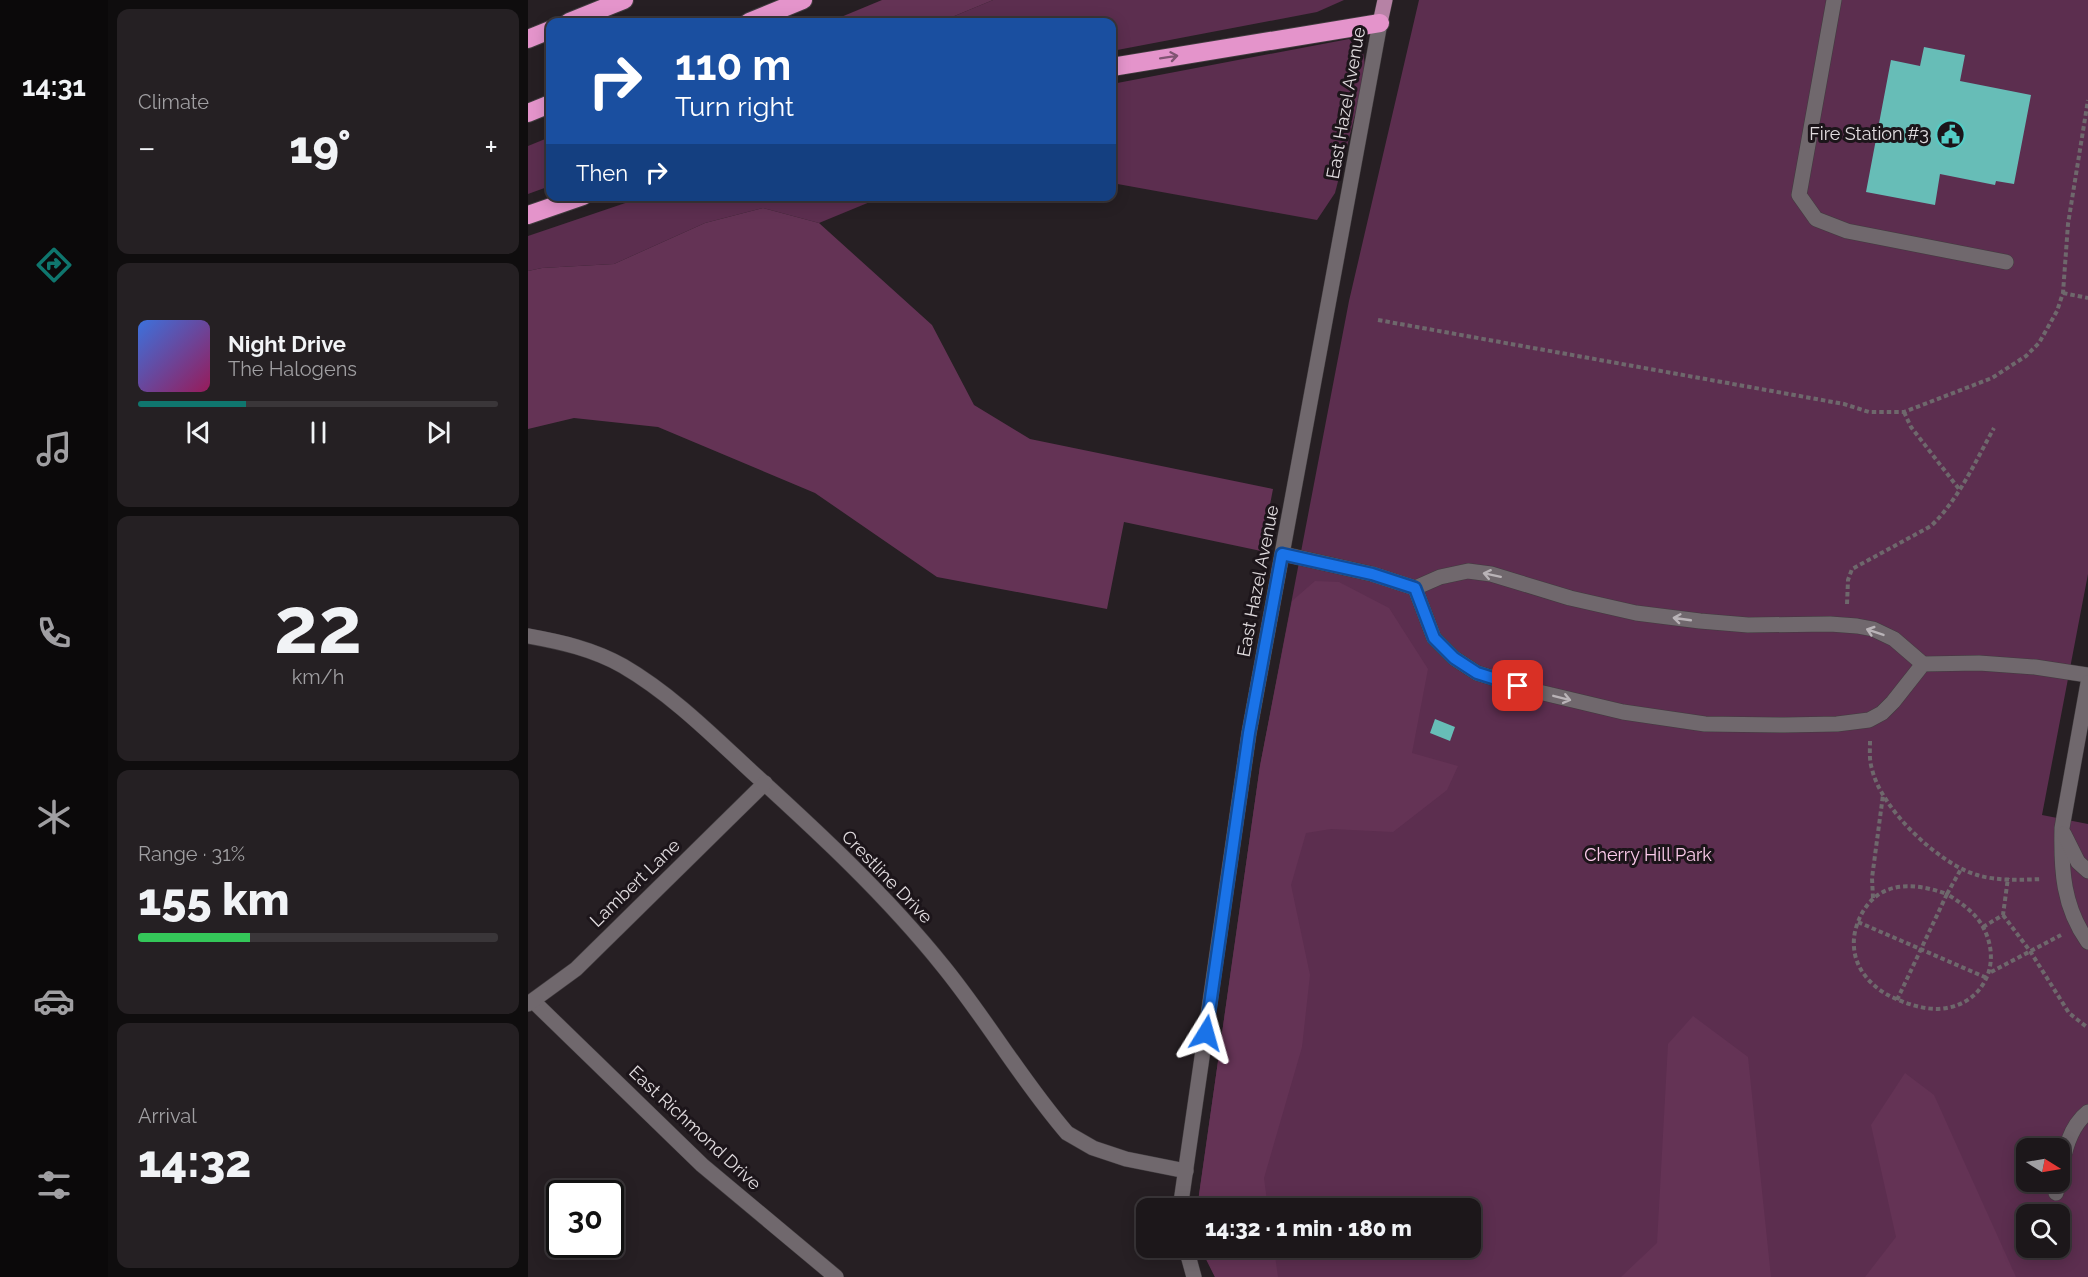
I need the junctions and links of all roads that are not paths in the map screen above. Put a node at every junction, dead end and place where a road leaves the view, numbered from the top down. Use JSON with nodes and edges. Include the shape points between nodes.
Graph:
{"nodes":[{"id":1,"x":624,"y":0,"type":"edge"},
{"id":2,"x":803,"y":0,"type":"edge"},
{"id":3,"x":1385,"y":0,"type":"edge"},
{"id":4,"x":1834,"y":0,"type":"edge"},
{"id":5,"x":579,"y":18,"type":"edge"},
{"id":6,"x":759,"y":18,"type":"edge"},
{"id":7,"x":1380,"y":23,"type":"junction"},
{"id":8,"x":546,"y":32,"type":"edge"},
{"id":9,"x":528,"y":39,"type":"edge"},
{"id":10,"x":1116,"y":66,"type":"edge"},
{"id":11,"x":546,"y":106,"type":"edge"},
{"id":12,"x":528,"y":113,"type":"edge"},
{"id":13,"x":569,"y":201,"type":"edge"},
{"id":14,"x":528,"y":215,"type":"edge"},
{"id":15,"x":2006,"y":262,"type":"dead end"},
{"id":16,"x":1282,"y":554,"type":"junction"},
{"id":17,"x":1415,"y":588,"type":"junction"},
{"id":18,"x":528,"y":636,"type":"edge"},
{"id":19,"x":1923,"y":664,"type":"junction"},
{"id":20,"x":2088,"y":675,"type":"edge"},
{"id":21,"x":2088,"y":683,"type":"edge"},
{"id":22,"x":765,"y":783,"type":"junction"},
{"id":23,"x":2062,"y":828,"type":"junction"},
{"id":24,"x":2088,"y":872,"type":"edge"},
{"id":25,"x":2088,"y":942,"type":"edge"},
{"id":26,"x":531,"y":1003,"type":"edge"},
{"id":27,"x":2088,"y":1112,"type":"edge"},
{"id":28,"x":2069,"y":1138,"type":"edge"},
{"id":29,"x":1186,"y":1172,"type":"junction"},
{"id":30,"x":1182,"y":1198,"type":"edge"},
{"id":31,"x":1189,"y":1258,"type":"edge"},
{"id":32,"x":836,"y":1277,"type":"edge"},
{"id":33,"x":1194,"y":1277,"type":"edge"}],
"edges":[{"from":1,"to":5,"type":"highway"},
{"from":2,"to":6,"type":"highway"},
{"from":3,"to":7,"type":"main road","name":"East Hazel Avenue"},
{"from":4,"to":15,"type":"street","via":[[1799,195],[1816,219],[1847,231]]},
{"from":10,"to":7,"type":"highway","one_way":true},
{"from":7,"to":16,"type":"street","name":"East Hazel Avenue"},
{"from":8,"to":9,"type":"highway"},
{"from":11,"to":12,"type":"highway"},
{"from":13,"to":14,"type":"highway"},
{"from":16,"to":17,"type":"street"},
{"from":16,"to":29,"type":"street","name":"East Hazel Avenue","via":[[1249,733]]},
{"from":19,"to":17,"type":"street","one_way":true,"via":[[1894,639],[1873,630],[1847,626],[1748,625],[1647,614],[1468,571]]},
{"from":17,"to":19,"type":"street","one_way":true,"via":[[1434,638],[1477,673],[1623,712],[1705,724],[1869,720],[1893,702]]},
{"from":18,"to":22,"type":"street","name":"Crestline Drive","via":[[595,652],[623,666],[693,718]]},
{"from":19,"to":20,"type":"street","via":[[1979,663]]},
{"from":21,"to":23,"type":"street"},
{"from":22,"to":26,"type":"street","name":"Lambert Lane","via":[[576,969]]},
{"from":22,"to":29,"type":"street","name":"Crestline Drive","via":[[862,875],[943,966],[1067,1133],[1093,1148]]},
{"from":23,"to":24,"type":"street","via":[[2078,862]]},
{"from":23,"to":25,"type":"street","via":[[2068,903]]},
{"from":26,"to":32,"type":"street","name":"East Richmond Drive","via":[[702,1165]]},
{"from":27,"to":28,"type":"street"},
{"from":29,"to":30,"type":"street","name":"East Hazel Avenue"},
{"from":31,"to":33,"type":"street"}]}
